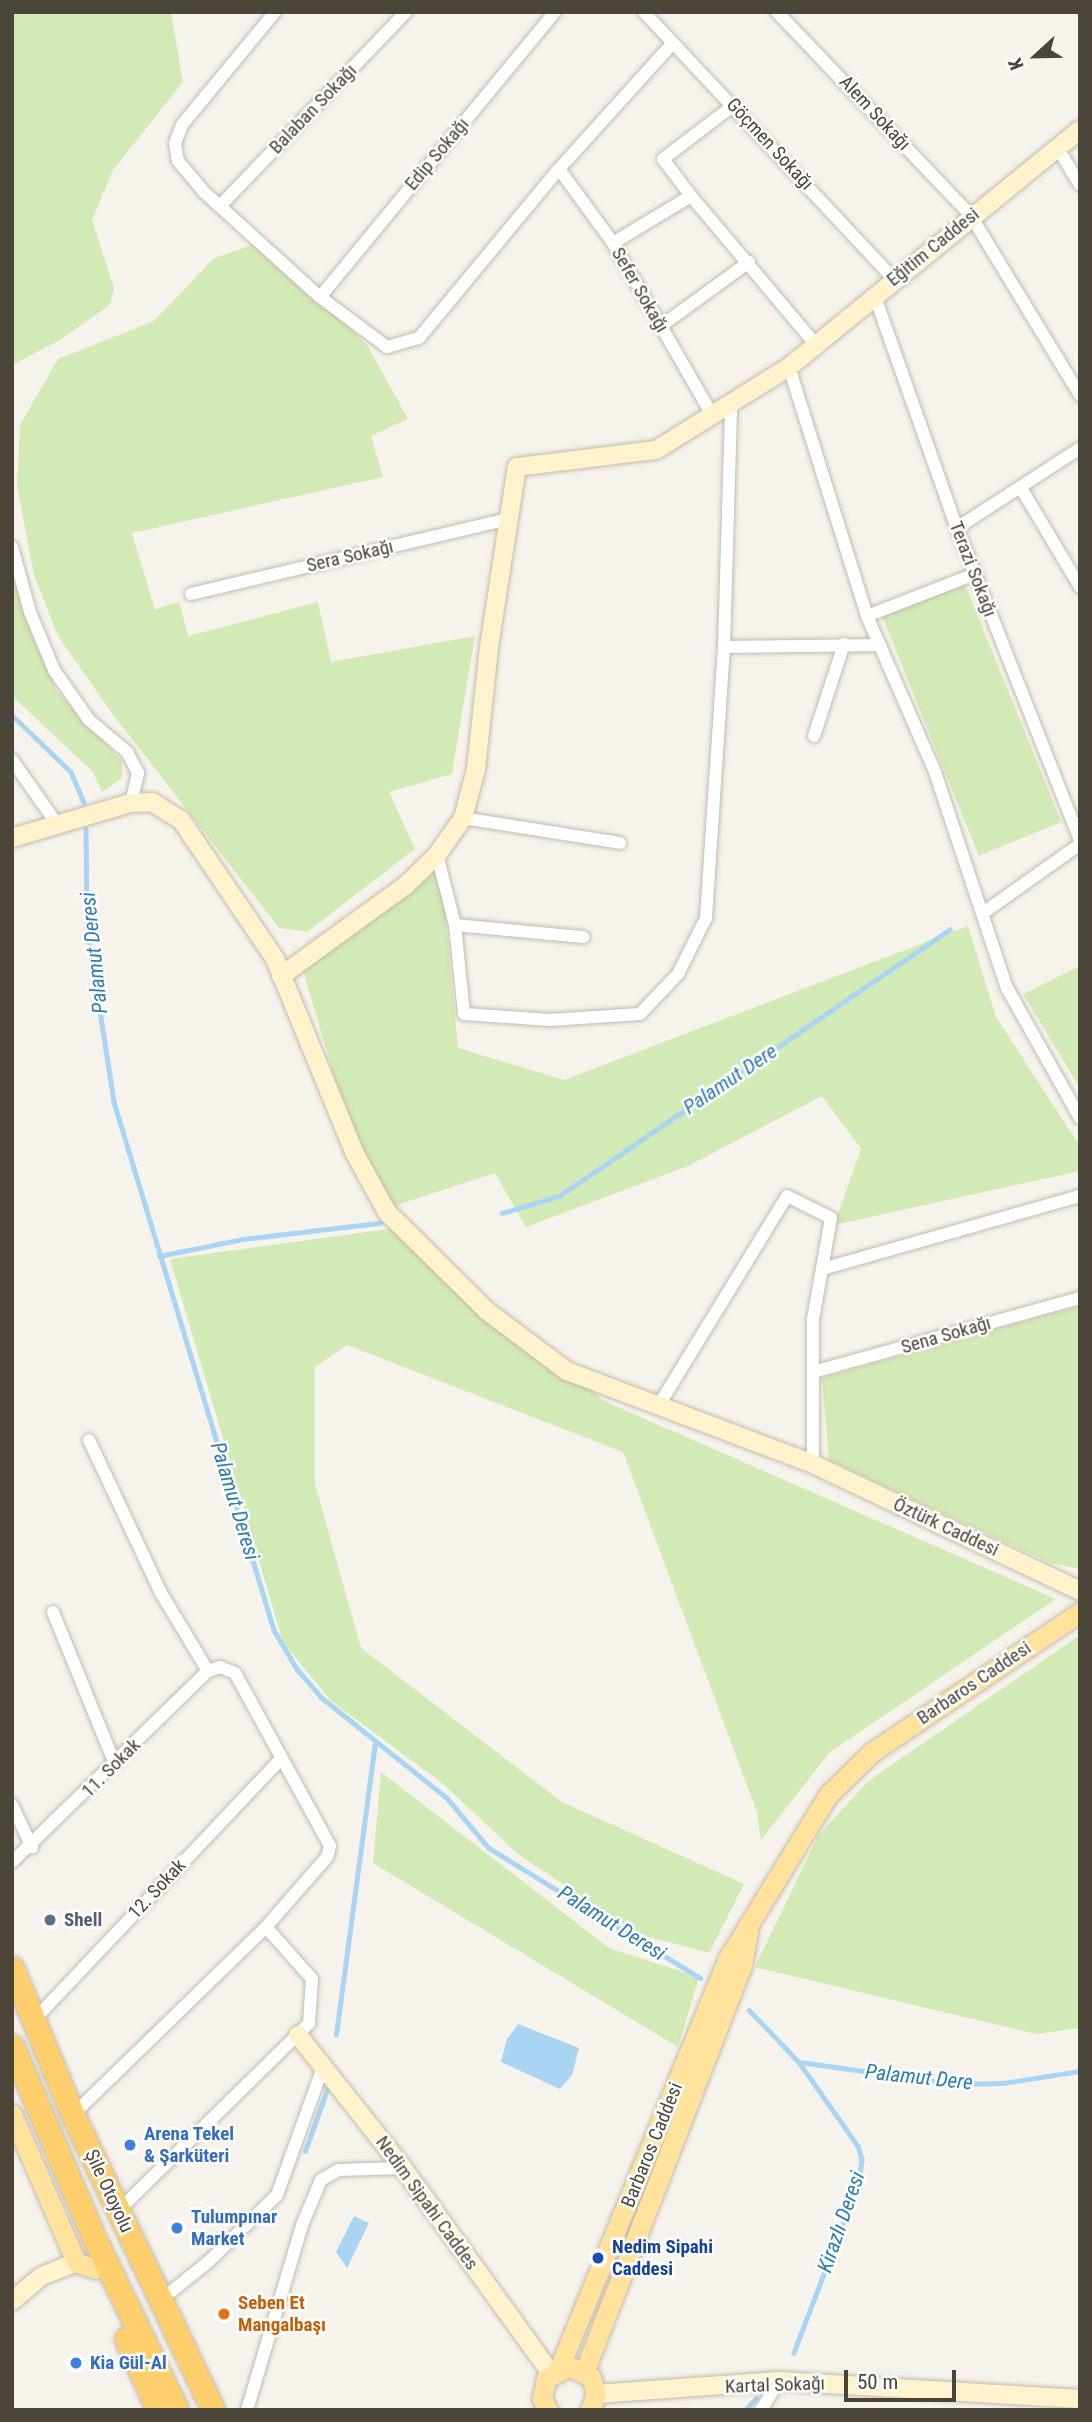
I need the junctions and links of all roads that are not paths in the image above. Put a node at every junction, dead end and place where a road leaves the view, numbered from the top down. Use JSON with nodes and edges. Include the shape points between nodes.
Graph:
{"nodes":[{"id":1,"x":275,"y":12,"type":"edge"},
{"id":2,"x":406,"y":12,"type":"edge"},
{"id":3,"x":555,"y":12,"type":"edge"},
{"id":4,"x":644,"y":12,"type":"edge"},
{"id":5,"x":777,"y":12,"type":"edge"},
{"id":6,"x":673,"y":43,"type":"junction"},
{"id":7,"x":734,"y":105,"type":"junction"},
{"id":8,"x":1080,"y":130,"type":"edge"},
{"id":9,"x":1057,"y":147,"type":"junction"},
{"id":10,"x":558,"y":170,"type":"junction"},
{"id":11,"x":1080,"y":185,"type":"edge"},
{"id":12,"x":691,"y":196,"type":"junction"},
{"id":13,"x":220,"y":206,"type":"junction"},
{"id":14,"x":971,"y":216,"type":"junction"},
{"id":15,"x":613,"y":243,"type":"junction"},
{"id":16,"x":749,"y":262,"type":"junction"},
{"id":17,"x":893,"y":278,"type":"junction"},
{"id":18,"x":874,"y":294,"type":"junction"},
{"id":19,"x":320,"y":296,"type":"junction"},
{"id":20,"x":661,"y":326,"type":"junction"},
{"id":21,"x":815,"y":344,"type":"junction"},
{"id":22,"x":789,"y":367,"type":"junction"},
{"id":23,"x":1080,"y":395,"type":"edge"},
{"id":24,"x":731,"y":405,"type":"junction"},
{"id":25,"x":713,"y":416,"type":"junction"},
{"id":26,"x":1080,"y":448,"type":"edge"},
{"id":27,"x":1021,"y":488,"type":"junction"},
{"id":28,"x":509,"y":519,"type":"junction"},
{"id":29,"x":957,"y":528,"type":"junction"},
{"id":30,"x":12,"y":547,"type":"edge"},
{"id":31,"x":975,"y":574,"type":"junction"},
{"id":32,"x":1080,"y":587,"type":"edge"},
{"id":33,"x":191,"y":594,"type":"dead end"},
{"id":34,"x":867,"y":616,"type":"junction"},
{"id":35,"x":844,"y":644,"type":"junction"},
{"id":36,"x":880,"y":645,"type":"junction"},
{"id":37,"x":724,"y":647,"type":"junction"},
{"id":38,"x":814,"y":736,"type":"dead end"},
{"id":39,"x":12,"y":760,"type":"edge"},
{"id":40,"x":131,"y":803,"type":"junction"},
{"id":41,"x":463,"y":818,"type":"junction"},
{"id":42,"x":57,"y":824,"type":"junction"},
{"id":43,"x":12,"y":838,"type":"edge"},
{"id":44,"x":1080,"y":842,"type":"edge"},
{"id":45,"x":620,"y":843,"type":"dead end"},
{"id":46,"x":437,"y":855,"type":"junction"},
{"id":47,"x":983,"y":913,"type":"junction"},
{"id":48,"x":455,"y":925,"type":"junction"},
{"id":49,"x":583,"y":937,"type":"dead end"},
{"id":50,"x":281,"y":976,"type":"junction"},
{"id":51,"x":1080,"y":1118,"type":"edge"},
{"id":52,"x":1080,"y":1196,"type":"edge"},
{"id":53,"x":822,"y":1269,"type":"junction"},
{"id":54,"x":1080,"y":1298,"type":"edge"},
{"id":55,"x":813,"y":1372,"type":"junction"},
{"id":56,"x":659,"y":1405,"type":"junction"},
{"id":57,"x":89,"y":1440,"type":"dead end"},
{"id":58,"x":813,"y":1464,"type":"junction"},
{"id":59,"x":1080,"y":1591,"type":"edge"},
{"id":60,"x":53,"y":1612,"type":"dead end"},
{"id":61,"x":1080,"y":1612,"type":"edge"},
{"id":62,"x":208,"y":1671,"type":"junction"},
{"id":63,"x":281,"y":1759,"type":"junction"},
{"id":64,"x":115,"y":1764,"type":"junction"},
{"id":65,"x":12,"y":1805,"type":"edge"},
{"id":66,"x":32,"y":1847,"type":"junction"},
{"id":67,"x":12,"y":1862,"type":"edge"},
{"id":68,"x":749,"y":1924,"type":"junction"},
{"id":69,"x":267,"y":1927,"type":"junction"},
{"id":70,"x":12,"y":1968,"type":"edge"},
{"id":71,"x":34,"y":2020,"type":"junction"},
{"id":72,"x":298,"y":2035,"type":"junction"},
{"id":73,"x":12,"y":2048,"type":"edge"},
{"id":74,"x":323,"y":2067,"type":"junction"},
{"id":75,"x":12,"y":2114,"type":"edge"},
{"id":76,"x":73,"y":2116,"type":"junction"},
{"id":77,"x":403,"y":2168,"type":"junction"},
{"id":78,"x":118,"y":2211,"type":"junction"},
{"id":79,"x":85,"y":2266,"type":"junction"},
{"id":80,"x":172,"y":2291,"type":"junction"},
{"id":81,"x":12,"y":2301,"type":"edge"},
{"id":82,"x":584,"y":2370,"type":"junction"},
{"id":83,"x":555,"y":2371,"type":"junction"},
{"id":84,"x":779,"y":2381,"type":"junction"},
{"id":85,"x":1080,"y":2399,"type":"edge"},
{"id":86,"x":593,"y":2402,"type":"edge"},
{"id":87,"x":543,"y":2406,"type":"edge"},
{"id":88,"x":158,"y":2410,"type":"edge"},
{"id":89,"x":177,"y":2410,"type":"edge"},
{"id":90,"x":213,"y":2410,"type":"edge"},
{"id":91,"x":230,"y":2410,"type":"edge"},
{"id":92,"x":247,"y":2410,"type":"edge"},
{"id":93,"x":761,"y":2410,"type":"edge"}],
"edges":[{"from":1,"to":13,"type":"street","via":[[204,93],[175,143],[178,161]]},
{"from":2,"to":13,"type":"street","name":"Balaban Sokağı"},
{"from":3,"to":19,"type":"street","name":"Edip Sokağı"},
{"from":4,"to":6,"type":"street","name":"Göçmen Sokağı"},
{"from":5,"to":14,"type":"street","name":"Alem Sokağı"},
{"from":6,"to":7,"type":"street","name":"Göçmen Sokağı"},
{"from":6,"to":10,"type":"street"},
{"from":7,"to":12,"type":"street","via":[[663,159]]},
{"from":7,"to":17,"type":"street","name":"Göçmen Sokağı"},
{"from":8,"to":9,"type":"street","name":"Eğitim Caddesi"},
{"from":9,"to":11,"type":"street"},
{"from":9,"to":14,"type":"street","name":"Eğitim Caddesi"},
{"from":10,"to":15,"type":"street","name":"Sefer Sokağı"},
{"from":10,"to":19,"type":"street","via":[[419,338],[387,347]]},
{"from":12,"to":15,"type":"street"},
{"from":12,"to":16,"type":"street"},
{"from":13,"to":19,"type":"street"},
{"from":14,"to":17,"type":"street","name":"Eğitim Caddesi"},
{"from":14,"to":23,"type":"street","name":"Alem Sokağı"},
{"from":15,"to":20,"type":"street","name":"Sefer Sokağı"},
{"from":16,"to":20,"type":"street"},
{"from":16,"to":21,"type":"street"},
{"from":17,"to":18,"type":"street","name":"Eğitim Caddesi"},
{"from":18,"to":21,"type":"street","name":"Eğitim Caddesi"},
{"from":18,"to":29,"type":"street","name":"Terazi Sokağı"},
{"from":20,"to":25,"type":"street","name":"Sefer Sokağı"},
{"from":21,"to":22,"type":"street","name":"Eğitim Caddesi"},
{"from":22,"to":24,"type":"street","name":"Eğitim Caddesi"},
{"from":22,"to":34,"type":"street"},
{"from":24,"to":25,"type":"street","name":"Eğitim Caddesi"},
{"from":24,"to":37,"type":"street"},
{"from":25,"to":28,"type":"street","name":"Eğitim Caddesi","via":[[656,450],[517,467]]},
{"from":26,"to":27,"type":"street"},
{"from":27,"to":29,"type":"street"},
{"from":27,"to":32,"type":"street"},
{"from":28,"to":33,"type":"street","name":"Sera Sokağı"},
{"from":28,"to":41,"type":"street","via":[[476,769]]},
{"from":29,"to":31,"type":"street","name":"Terazi Sokağı"},
{"from":30,"to":40,"type":"street","via":[[26,600],[54,670],[89,720],[127,752],[138,773]]},
{"from":31,"to":34,"type":"street"},
{"from":31,"to":44,"type":"street","name":"Terazi Sokağı"},
{"from":34,"to":36,"type":"street"},
{"from":35,"to":36,"type":"street"},
{"from":35,"to":37,"type":"street"},
{"from":35,"to":38,"type":"street"},
{"from":36,"to":47,"type":"street","via":[[935,772]]},
{"from":37,"to":48,"type":"street","via":[[706,918],[678,974],[640,1014],[551,1020],[464,1014]]},
{"from":39,"to":42,"type":"street"},
{"from":40,"to":42,"type":"street"},
{"from":40,"to":50,"type":"street","name":"Öztürk Caddesi","via":[[152,802],[181,820],[275,959]]},
{"from":41,"to":45,"type":"street"},
{"from":41,"to":46,"type":"street"},
{"from":42,"to":43,"type":"street"},
{"from":44,"to":47,"type":"street"},
{"from":46,"to":48,"type":"street"},
{"from":46,"to":50,"type":"street","via":[[405,886]]},
{"from":47,"to":51,"type":"street","via":[[1007,988]]},
{"from":48,"to":49,"type":"street"},
{"from":50,"to":56,"type":"street","name":"Öztürk Caddesi","via":[[354,1152],[387,1212],[487,1311],[567,1371]]},
{"from":52,"to":53,"type":"street"},
{"from":53,"to":55,"type":"street","via":[[813,1319]]},
{"from":53,"to":56,"type":"street","via":[[831,1218],[787,1196]]},
{"from":54,"to":55,"type":"street","name":"Sena Sokağı"},
{"from":55,"to":58,"type":"street"},
{"from":56,"to":58,"type":"street","name":"Öztürk Caddesi"},
{"from":57,"to":62,"type":"street","via":[[161,1593]]},
{"from":58,"to":59,"type":"street","name":"Öztürk Caddesi"},
{"from":60,"to":64,"type":"street"},
{"from":61,"to":68,"type":"main road","name":"Barbaros Caddesi","via":[[872,1752],[828,1795]]},
{"from":62,"to":63,"type":"street","via":[[220,1667],[235,1673]]},
{"from":62,"to":64,"type":"street","name":"11. Sokak"},
{"from":63,"to":69,"type":"street","via":[[330,1846],[327,1857]]},
{"from":63,"to":71,"type":"street","name":"12. Sokak"},
{"from":64,"to":66,"type":"street","name":"11. Sokak"},
{"from":65,"to":66,"type":"street"},
{"from":66,"to":67,"type":"street","name":"11. Sokak"},
{"from":68,"to":82,"type":"main road","name":"Barbaros Caddesi","via":[[742,1966]]},
{"from":68,"to":83,"type":"main road","name":"Barbaros Caddesi","via":[[727,1960]]},
{"from":69,"to":72,"type":"street","via":[[312,1979],[309,2023]]},
{"from":69,"to":76,"type":"street"},
{"from":70,"to":71,"type":"highway","name":"Şile Otoyolu"},
{"from":71,"to":76,"type":"highway","name":"Şile Otoyolu"},
{"from":72,"to":74,"type":"street","name":"Nedim Sipahi Caddes"},
{"from":72,"to":78,"type":"street"},
{"from":73,"to":79,"type":"highway"},
{"from":73,"to":89,"type":"highway","name":"Şile Otoyolu","via":[[96,2242]]},
{"from":74,"to":77,"type":"street","name":"Nedim Sipahi Caddes"},
{"from":74,"to":80,"type":"street","via":[[277,2195]]},
{"from":75,"to":79,"type":"main road"},
{"from":76,"to":78,"type":"highway","name":"Şile Otoyolu"},
{"from":77,"to":83,"type":"street","name":"Nedim Sipahi Caddes"},
{"from":77,"to":92,"type":"street","via":[[338,2170],[321,2180],[302,2225]]},
{"from":78,"to":80,"type":"highway"},
{"from":78,"to":90,"type":"highway","name":"Şile Otoyolu"},
{"from":79,"to":81,"type":"street","via":[[42,2276]]},
{"from":79,"to":88,"type":"highway"},
{"from":80,"to":91,"type":"highway"},
{"from":82,"to":83,"type":"main road"},
{"from":82,"to":86,"type":"main road"},
{"from":83,"to":87,"type":"main road","name":"Barbaros Caddesi","via":[[543,2385]]},
{"from":84,"to":85,"type":"street","name":"Kartal Sokağı"},
{"from":84,"to":86,"type":"street","name":"Kartal Sokağı"},
{"from":84,"to":93,"type":"street"}]}
